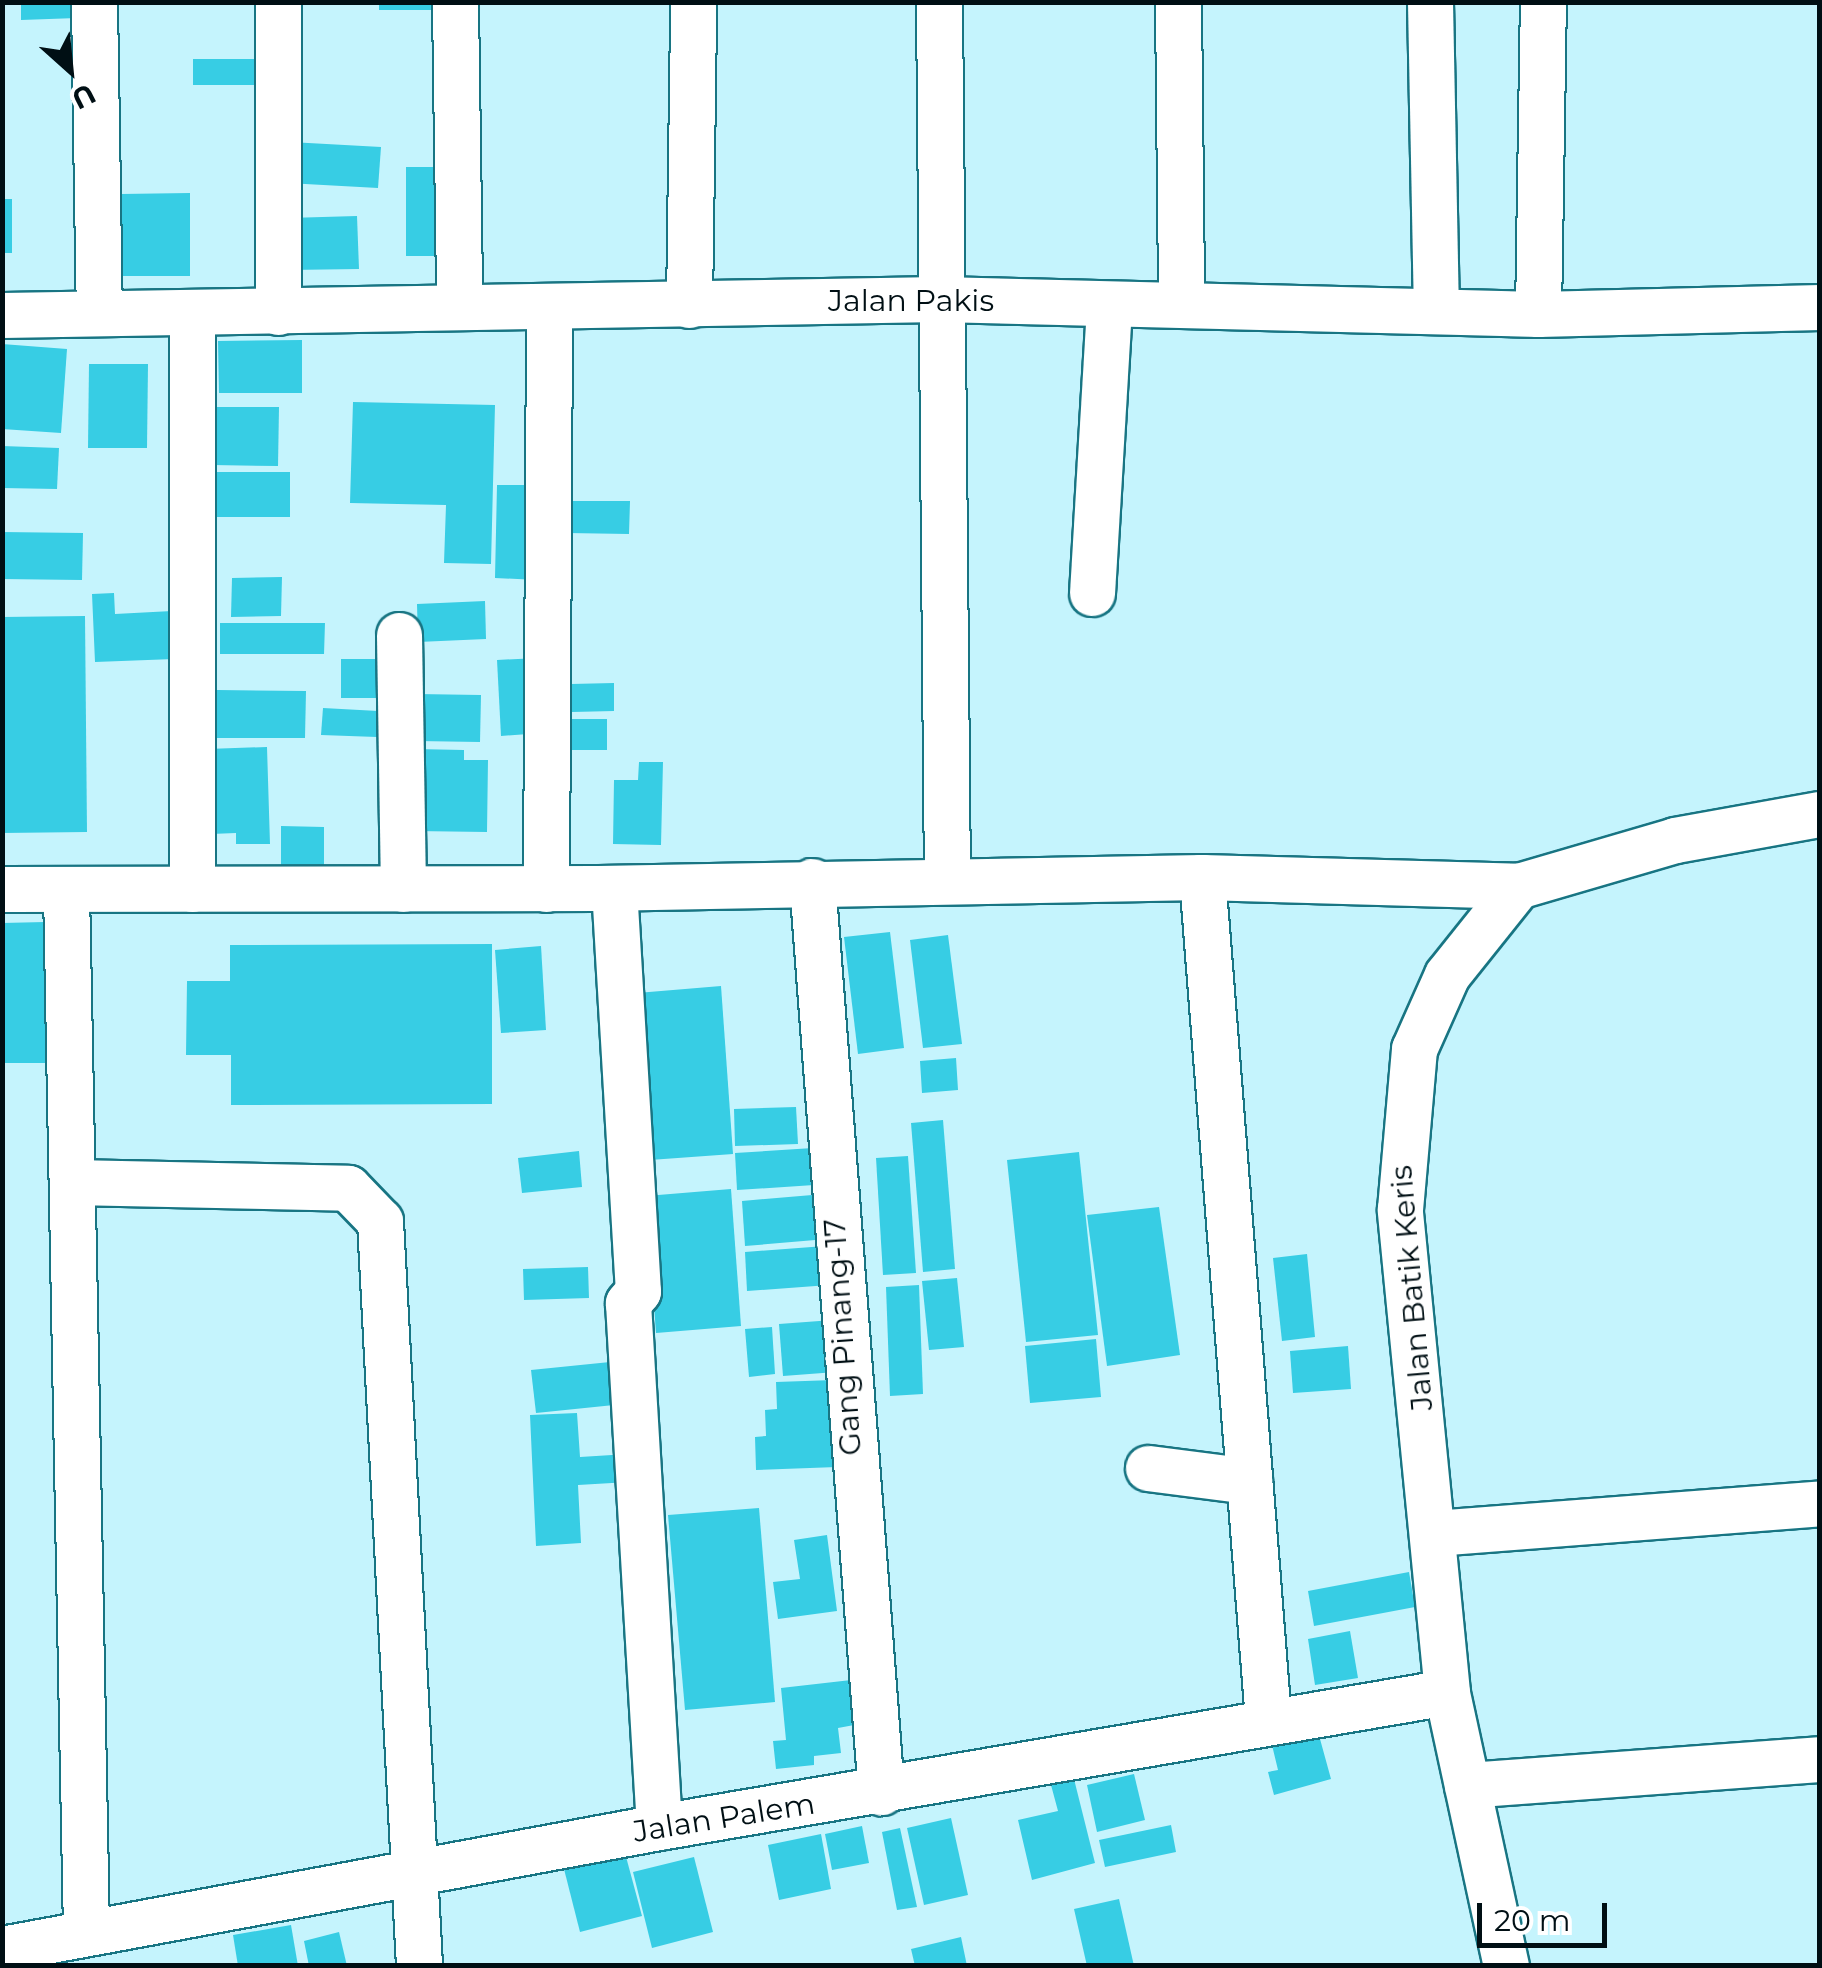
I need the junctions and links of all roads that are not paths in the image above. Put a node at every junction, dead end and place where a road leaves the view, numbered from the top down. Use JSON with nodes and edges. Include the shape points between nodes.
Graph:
{"nodes":[{"id":1,"x":94,"y":2,"type":"edge"},
{"id":2,"x":278,"y":2,"type":"edge"},
{"id":3,"x":455,"y":2,"type":"edge"},
{"id":4,"x":693,"y":2,"type":"edge"},
{"id":5,"x":940,"y":2,"type":"edge"},
{"id":6,"x":1178,"y":2,"type":"edge"},
{"id":7,"x":1430,"y":2,"type":"edge"},
{"id":8,"x":1543,"y":2,"type":"edge"},
{"id":9,"x":938,"y":298,"type":"junction"},
{"id":10,"x":1181,"y":300,"type":"junction"},
{"id":11,"x":1109,"y":304,"type":"junction"},
{"id":12,"x":689,"y":305,"type":"junction"},
{"id":13,"x":550,"y":306,"type":"junction"},
{"id":14,"x":459,"y":307,"type":"junction"},
{"id":15,"x":1820,"y":307,"type":"edge"},
{"id":16,"x":1436,"y":310,"type":"junction"},
{"id":17,"x":99,"y":312,"type":"junction"},
{"id":18,"x":278,"y":312,"type":"junction"},
{"id":19,"x":192,"y":314,"type":"junction"},
{"id":20,"x":1538,"y":314,"type":"junction"},
{"id":21,"x":2,"y":315,"type":"edge"},
{"id":22,"x":1092,"y":592,"type":"dead end"},
{"id":23,"x":399,"y":635,"type":"dead end"},
{"id":24,"x":1820,"y":814,"type":"edge"},
{"id":25,"x":1202,"y":877,"type":"junction"},
{"id":26,"x":812,"y":881,"type":"junction"},
{"id":27,"x":947,"y":881,"type":"junction"},
{"id":28,"x":1518,"y":886,"type":"junction"},
{"id":29,"x":546,"y":888,"type":"junction"},
{"id":30,"x":614,"y":888,"type":"junction"},
{"id":31,"x":2,"y":889,"type":"edge"},
{"id":32,"x":192,"y":889,"type":"junction"},
{"id":33,"x":403,"y":889,"type":"junction"},
{"id":34,"x":66,"y":890,"type":"junction"},
{"id":35,"x":72,"y":1182,"type":"junction"},
{"id":36,"x":1148,"y":1468,"type":"dead end"},
{"id":37,"x":1249,"y":1481,"type":"junction"},
{"id":38,"x":1820,"y":1503,"type":"edge"},
{"id":39,"x":1434,"y":1533,"type":"junction"},
{"id":40,"x":1446,"y":1692,"type":"junction"},
{"id":41,"x":1268,"y":1720,"type":"junction"},
{"id":42,"x":1820,"y":1760,"type":"edge"},
{"id":43,"x":1467,"y":1784,"type":"junction"},
{"id":44,"x":880,"y":1792,"type":"junction"},
{"id":45,"x":659,"y":1827,"type":"junction"},
{"id":46,"x":410,"y":1878,"type":"junction"},
{"id":47,"x":86,"y":1932,"type":"junction"},
{"id":48,"x":2,"y":1949,"type":"edge"},
{"id":49,"x":419,"y":1966,"type":"edge"},
{"id":50,"x":1506,"y":1966,"type":"edge"}],
"edges":[{"from":1,"to":17,"type":"street"},
{"from":2,"to":18,"type":"street"},
{"from":3,"to":14,"type":"street"},
{"from":4,"to":12,"type":"street"},
{"from":5,"to":9,"type":"street"},
{"from":6,"to":10,"type":"street"},
{"from":7,"to":16,"type":"street"},
{"from":8,"to":20,"type":"street"},
{"from":9,"to":11,"type":"street","name":"Jalan Pakis"},
{"from":9,"to":12,"type":"street","name":"Jalan Pakis"},
{"from":9,"to":27,"type":"street"},
{"from":10,"to":11,"type":"street","name":"Jalan Pakis"},
{"from":10,"to":16,"type":"street","name":"Jalan Pakis"},
{"from":11,"to":22,"type":"street"},
{"from":12,"to":13,"type":"street","name":"Jalan Pakis"},
{"from":13,"to":14,"type":"street","name":"Jalan Pakis"},
{"from":13,"to":29,"type":"street"},
{"from":14,"to":18,"type":"street","name":"Jalan Pakis"},
{"from":15,"to":20,"type":"street","name":"Jalan Pakis"},
{"from":16,"to":20,"type":"street","name":"Jalan Pakis"},
{"from":17,"to":19,"type":"street","name":"Jalan Pakis"},
{"from":17,"to":21,"type":"street","name":"Jalan Pakis"},
{"from":18,"to":19,"type":"street","name":"Jalan Pakis"},
{"from":19,"to":32,"type":"street"},
{"from":23,"to":33,"type":"street"},
{"from":24,"to":28,"type":"street","via":[[1675,840]]},
{"from":25,"to":27,"type":"street"},
{"from":25,"to":28,"type":"street"},
{"from":25,"to":37,"type":"street"},
{"from":26,"to":27,"type":"street"},
{"from":26,"to":30,"type":"street"},
{"from":26,"to":44,"type":"street","name":"Gang Pinang-17"},
{"from":28,"to":39,"type":"street","name":"Jalan Batik Keris","via":[[1446,975],[1424,1017],[1408,1082],[1400,1209]]},
{"from":29,"to":30,"type":"street"},
{"from":29,"to":33,"type":"street"},
{"from":30,"to":45,"type":"street","via":[[638,1291],[628,1303]]},
{"from":31,"to":34,"type":"street"},
{"from":32,"to":33,"type":"street"},
{"from":32,"to":34,"type":"street"},
{"from":34,"to":35,"type":"street"},
{"from":35,"to":46,"type":"street","via":[[348,1188],[380,1221]]},
{"from":35,"to":47,"type":"street"},
{"from":36,"to":37,"type":"street"},
{"from":37,"to":41,"type":"street"},
{"from":38,"to":39,"type":"street"},
{"from":39,"to":40,"type":"street","name":"Jalan Batik Keris"},
{"from":40,"to":41,"type":"street","name":"Jalan Palem"},
{"from":40,"to":43,"type":"street","name":"Jalan Batik Keris"},
{"from":41,"to":44,"type":"street","name":"Jalan Palem"},
{"from":42,"to":43,"type":"street"},
{"from":43,"to":50,"type":"street","name":"Jalan Batik Keris"},
{"from":44,"to":45,"type":"street","name":"Jalan Palem"},
{"from":45,"to":46,"type":"street","name":"Jalan Palem"},
{"from":46,"to":47,"type":"street","name":"Jalan Palem"},
{"from":46,"to":49,"type":"street"},
{"from":47,"to":48,"type":"street","name":"Jalan Palem"}]}
